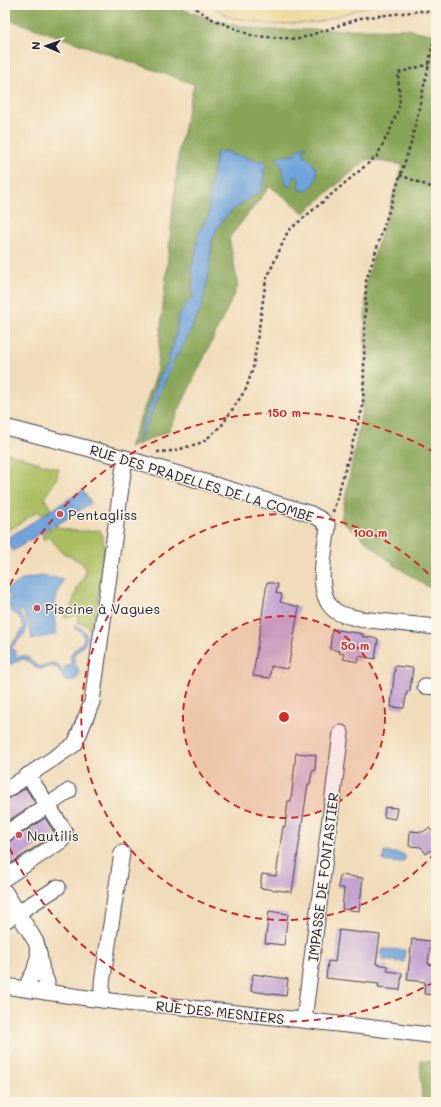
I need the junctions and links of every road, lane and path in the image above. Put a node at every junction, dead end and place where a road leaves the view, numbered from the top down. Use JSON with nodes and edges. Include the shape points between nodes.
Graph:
{"nodes":[{"id":1,"x":191,"y":5,"type":"edge"},
{"id":2,"x":436,"y":12,"type":"edge"},
{"id":3,"x":436,"y":22,"type":"edge"},
{"id":4,"x":429,"y":64,"type":"junction"},
{"id":5,"x":400,"y":175,"type":"junction"},
{"id":6,"x":436,"y":189,"type":"edge"},
{"id":7,"x":5,"y":427,"type":"edge"},
{"id":8,"x":152,"y":452,"type":"dead end"},
{"id":9,"x":125,"y":458,"type":"junction"},
{"id":10,"x":328,"y":528,"type":"junction"},
{"id":11,"x":436,"y":626,"type":"edge"},
{"id":12,"x":342,"y":733,"type":"dead end"},
{"id":13,"x":28,"y":775,"type":"junction"},
{"id":14,"x":5,"y":791,"type":"edge"},
{"id":15,"x":69,"y":791,"type":"dead end"},
{"id":16,"x":48,"y":806,"type":"junction"},
{"id":17,"x":5,"y":834,"type":"edge"},
{"id":18,"x":122,"y":853,"type":"dead end"},
{"id":19,"x":5,"y":878,"type":"edge"},
{"id":20,"x":58,"y":886,"type":"dead end"},
{"id":21,"x":5,"y":892,"type":"edge"},
{"id":22,"x":18,"y":912,"type":"junction"},
{"id":23,"x":5,"y":921,"type":"edge"},
{"id":24,"x":39,"y":954,"type":"junction"},
{"id":25,"x":5,"y":986,"type":"edge"},
{"id":26,"x":27,"y":989,"type":"junction"},
{"id":27,"x":46,"y":992,"type":"junction"},
{"id":28,"x":102,"y":1000,"type":"junction"},
{"id":29,"x":304,"y":1020,"type":"junction"},
{"id":30,"x":436,"y":1036,"type":"edge"}],
"edges":[{"from":1,"to":2,"type":"path","via":[[210,18],[253,36],[299,39],[361,18],[420,11]]},
{"from":3,"to":4,"type":"path"},
{"from":4,"to":5,"type":"path"},
{"from":4,"to":8,"type":"path","via":[[398,73],[400,104],[377,156],[288,231],[266,280],[253,368],[246,389],[222,425],[203,442],[174,451]]},
{"from":5,"to":6,"type":"path"},
{"from":5,"to":10,"type":"path","via":[[366,280],[363,406]]},
{"from":7,"to":9,"type":"street","name":"RUE DES PRADELLES DE LA COMBE"},
{"from":9,"to":10,"type":"street","name":"RUE DES PRADELLES DE LA COMBE","via":[[312,514],[322,520]]},
{"from":9,"to":13,"type":"street","via":[[92,702],[75,744]]},
{"from":10,"to":11,"type":"street","name":"RUE DES PRADELLES DE LA COMBE","via":[[322,576],[326,599],[332,608],[348,616]]},
{"from":12,"to":29,"type":"street","name":"IMPASSE DE FONTASTIER"},
{"from":13,"to":14,"type":"street"},
{"from":13,"to":16,"type":"street"},
{"from":15,"to":16,"type":"street"},
{"from":16,"to":17,"type":"street"},
{"from":16,"to":19,"type":"street","via":[[65,836]]},
{"from":18,"to":28,"type":"street","via":[[102,983]]},
{"from":20,"to":22,"type":"street"},
{"from":21,"to":22,"type":"street"},
{"from":22,"to":23,"type":"street"},
{"from":22,"to":24,"type":"street","via":[[36,942]]},
{"from":24,"to":26,"type":"street"},
{"from":24,"to":27,"type":"street","via":[[47,982]]},
{"from":25,"to":26,"type":"street","name":"RUE DES MESNIERS"},
{"from":26,"to":27,"type":"street","name":"RUE DES MESNIERS"},
{"from":27,"to":28,"type":"street","name":"RUE DES MESNIERS"},
{"from":28,"to":29,"type":"street","name":"RUE DES MESNIERS"},
{"from":29,"to":30,"type":"street","name":"RUE DES MESNIERS"}]}
